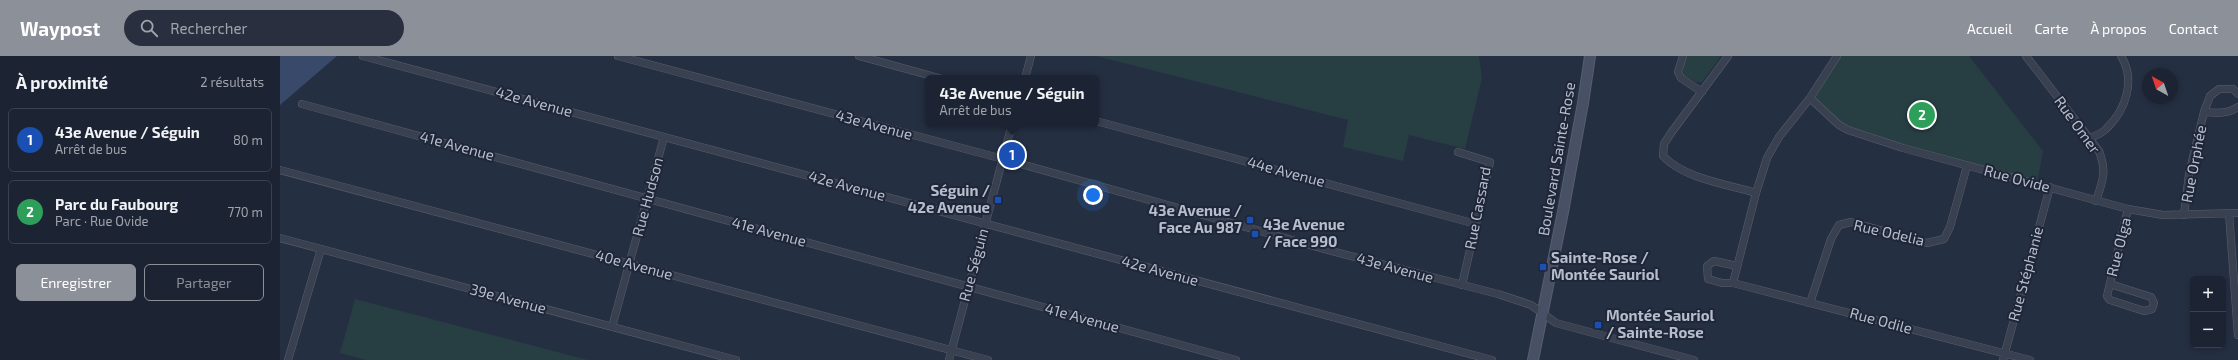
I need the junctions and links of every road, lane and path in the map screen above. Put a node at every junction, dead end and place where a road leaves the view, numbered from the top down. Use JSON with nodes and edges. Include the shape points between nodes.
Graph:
{"nodes":[{"id":1,"x":364,"y":56,"type":"edge"},
{"id":2,"x":618,"y":56,"type":"edge"},
{"id":3,"x":859,"y":56,"type":"edge"},
{"id":4,"x":1031,"y":56,"type":"edge"},
{"id":5,"x":1590,"y":56,"type":"edge"},
{"id":6,"x":1683,"y":56,"type":"edge"},
{"id":7,"x":1728,"y":56,"type":"edge"},
{"id":8,"x":1837,"y":56,"type":"edge"},
{"id":9,"x":2026,"y":56,"type":"edge"},
{"id":10,"x":2121,"y":56,"type":"edge"},
{"id":11,"x":928,"y":75,"type":"edge"},
{"id":12,"x":1026,"y":75,"type":"edge"},
{"id":13,"x":1702,"y":92,"type":"junction"},
{"id":14,"x":2238,"y":94,"type":"edge"},
{"id":15,"x":1810,"y":98,"type":"junction"},
{"id":16,"x":302,"y":104,"type":"dead end"},
{"id":17,"x":2238,"y":106,"type":"edge"},
{"id":18,"x":2204,"y":112,"type":"junction"},
{"id":19,"x":1099,"y":122,"type":"edge"},
{"id":20,"x":1011,"y":127,"type":"edge"},
{"id":21,"x":664,"y":137,"type":"junction"},
{"id":22,"x":2090,"y":138,"type":"junction"},
{"id":23,"x":1458,"y":152,"type":"dead end"},
{"id":24,"x":1003,"y":159,"type":"junction"},
{"id":25,"x":1967,"y":166,"type":"junction"},
{"id":26,"x":280,"y":170,"type":"edge"},
{"id":27,"x":2050,"y":187,"type":"junction"},
{"id":28,"x":1756,"y":193,"type":"junction"},
{"id":29,"x":647,"y":199,"type":"junction"},
{"id":30,"x":2096,"y":200,"type":"junction"},
{"id":31,"x":2128,"y":209,"type":"junction"},
{"id":32,"x":2229,"y":213,"type":"junction"},
{"id":33,"x":2238,"y":213,"type":"edge"},
{"id":34,"x":2184,"y":215,"type":"junction"},
{"id":35,"x":985,"y":224,"type":"junction"},
{"id":36,"x":1476,"y":224,"type":"junction"},
{"id":37,"x":280,"y":238,"type":"edge"},
{"id":38,"x":321,"y":249,"type":"junction"},
{"id":39,"x":629,"y":264,"type":"junction"},
{"id":40,"x":1737,"y":266,"type":"junction"},
{"id":41,"x":1733,"y":283,"type":"junction"},
{"id":42,"x":2110,"y":284,"type":"junction"},
{"id":43,"x":1462,"y":285,"type":"junction"},
{"id":44,"x":968,"y":287,"type":"junction"},
{"id":45,"x":1810,"y":303,"type":"junction"},
{"id":46,"x":1544,"y":314,"type":"junction"},
{"id":47,"x":612,"y":327,"type":"junction"},
{"id":48,"x":2238,"y":334,"type":"edge"},
{"id":49,"x":952,"y":350,"type":"junction"},
{"id":50,"x":2004,"y":356,"type":"edge"},
{"id":51,"x":288,"y":360,"type":"edge"},
{"id":52,"x":736,"y":360,"type":"edge"},
{"id":53,"x":949,"y":360,"type":"edge"},
{"id":54,"x":988,"y":360,"type":"edge"},
{"id":55,"x":1236,"y":360,"type":"edge"},
{"id":56,"x":1492,"y":360,"type":"edge"},
{"id":57,"x":1533,"y":360,"type":"edge"},
{"id":58,"x":1694,"y":360,"type":"edge"},
{"id":59,"x":2030,"y":360,"type":"edge"}],
"edges":[{"from":1,"to":21,"type":"street","name":"42e Avenue"},
{"from":2,"to":24,"type":"street","name":"43e Avenue"},
{"from":3,"to":11,"type":"street"},
{"from":4,"to":12,"type":"street"},
{"from":5,"to":46,"type":"street","name":"Boulevard Sainte-Rose"},
{"from":6,"to":13,"type":"street","via":[[1678,72],[1681,78]]},
{"from":7,"to":13,"type":"street"},
{"from":8,"to":15,"type":"street"},
{"from":9,"to":22,"type":"street","name":"Rue Omer"},
{"from":10,"to":22,"type":"street","via":[[2129,73],[2127,94],[2118,114],[2105,130]]},
{"from":13,"to":28,"type":"street","via":[[1664,144],[1663,156],[1672,166],[1686,172]]},
{"from":14,"to":18,"type":"street","name":"Rue Orphée","via":[[2233,89],[2219,89],[2210,96]]},
{"from":15,"to":25,"type":"street","name":"Rue Ovide","via":[[1848,130]]},
{"from":15,"to":28,"type":"street","via":[[1779,137],[1770,153]]},
{"from":16,"to":29,"type":"street","name":"41e Avenue"},
{"from":17,"to":18,"type":"street","name":"Rue Orphée","via":[[2220,113]]},
{"from":18,"to":34,"type":"street","name":"Rue Orphée","via":[[2188,174]]},
{"from":19,"to":36,"type":"street","name":"44e Avenue"},
{"from":20,"to":24,"type":"street","name":"Rue Séguin"},
{"from":21,"to":29,"type":"street","name":"Rue Hudson"},
{"from":21,"to":35,"type":"street","name":"42e Avenue"},
{"from":22,"to":30,"type":"street","name":"Rue Omer","via":[[2103,164],[2104,175]]},
{"from":23,"to":36,"type":"street","name":"Rue Cassard","via":[[1490,162]]},
{"from":24,"to":35,"type":"street","name":"Rue Séguin"},
{"from":24,"to":43,"type":"street","name":"43e Avenue"},
{"from":25,"to":27,"type":"street","name":"Rue Ovide"},
{"from":25,"to":45,"type":"street","name":"Rue Odelia","via":[[1950,227],[1944,239],[1927,243],[1851,222],[1839,225],[1831,239]]},
{"from":26,"to":39,"type":"street","name":"40e Avenue"},
{"from":27,"to":30,"type":"street","name":"Rue Ovide"},
{"from":27,"to":50,"type":"street","name":"Rue Stéphanie"},
{"from":28,"to":40,"type":"street"},
{"from":29,"to":39,"type":"street","name":"Rue Hudson"},
{"from":29,"to":44,"type":"street","name":"41e Avenue"},
{"from":30,"to":31,"type":"street","name":"Rue Ovide"},
{"from":31,"to":34,"type":"street","name":"Rue Ovide","via":[[2164,215]]},
{"from":31,"to":42,"type":"street","name":"Rue Olga"},
{"from":32,"to":33,"type":"street","name":"Rue Ovide"},
{"from":32,"to":34,"type":"street","name":"Rue Ovide"},
{"from":32,"to":48,"type":"street"},
{"from":35,"to":44,"type":"street","name":"Rue Séguin"},
{"from":35,"to":56,"type":"street","name":"42e Avenue"},
{"from":36,"to":43,"type":"street","name":"Rue Cassard"},
{"from":37,"to":38,"type":"street","name":"39e Avenue"},
{"from":38,"to":47,"type":"street","name":"39e Avenue"},
{"from":38,"to":51,"type":"street"},
{"from":39,"to":47,"type":"street","name":"Rue Hudson"},
{"from":39,"to":49,"type":"street","name":"40e Avenue"},
{"from":40,"to":41,"type":"street"},
{"from":40,"to":41,"type":"street","name":"Rue Odile","via":[[1714,261],[1707,266],[1708,279]]},
{"from":41,"to":45,"type":"street","name":"Rue Odile"},
{"from":42,"to":42,"type":"street","name":"Rue Olga","via":[[2107,296],[2110,300],[2144,311],[2152,309],[2154,303],[2150,297]]},
{"from":43,"to":46,"type":"street","name":"43e Avenue","via":[[1531,305]]},
{"from":44,"to":49,"type":"street","name":"Rue Séguin"},
{"from":44,"to":55,"type":"street","name":"41e Avenue"},
{"from":45,"to":50,"type":"street","name":"Rue Odile"},
{"from":46,"to":57,"type":"street","name":"Boulevard Sainte-Rose"},
{"from":46,"to":58,"type":"street","name":"43e Avenue","via":[[1556,323]]},
{"from":47,"to":52,"type":"street","name":"39e Avenue"},
{"from":49,"to":53,"type":"street","name":"Rue Séguin"},
{"from":49,"to":54,"type":"street","name":"40e Avenue"},
{"from":50,"to":59,"type":"street","name":"Rue Odile"}]}
